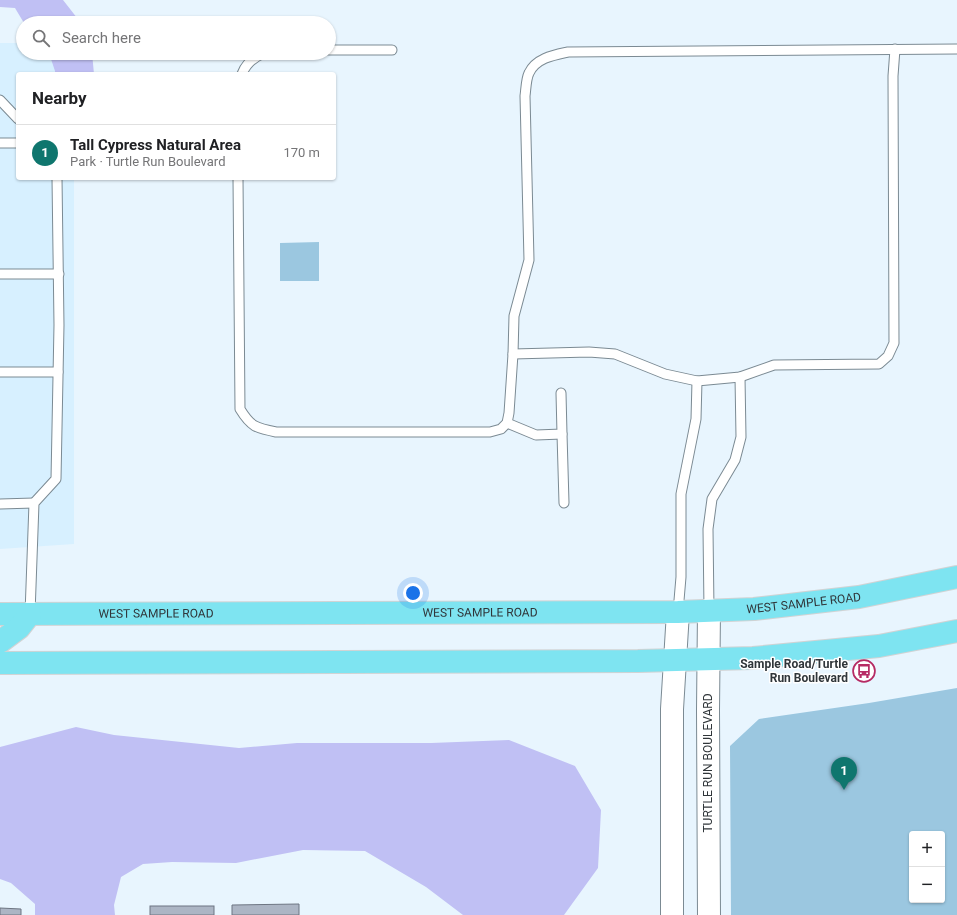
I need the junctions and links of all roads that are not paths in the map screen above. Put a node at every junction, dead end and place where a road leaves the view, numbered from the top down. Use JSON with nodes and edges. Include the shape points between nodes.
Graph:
{"nodes":[{"id":1,"x":895,"y":49,"type":"junction"},
{"id":2,"x":957,"y":49,"type":"edge"},
{"id":3,"x":336,"y":50,"type":"edge"},
{"id":4,"x":392,"y":50,"type":"dead end"},
{"id":5,"x":252,"y":60,"type":"edge"},
{"id":6,"x":243,"y":72,"type":"edge"},
{"id":7,"x":0,"y":100,"type":"edge"},
{"id":8,"x":16,"y":117,"type":"edge"},
{"id":9,"x":0,"y":143,"type":"edge"},
{"id":10,"x":16,"y":143,"type":"edge"},
{"id":11,"x":57,"y":180,"type":"edge"},
{"id":12,"x":238,"y":180,"type":"edge"},
{"id":13,"x":0,"y":274,"type":"edge"},
{"id":14,"x":59,"y":274,"type":"junction"},
{"id":15,"x":513,"y":354,"type":"junction"},
{"id":16,"x":0,"y":372,"type":"edge"},
{"id":17,"x":58,"y":372,"type":"junction"},
{"id":18,"x":740,"y":377,"type":"junction"},
{"id":19,"x":697,"y":381,"type":"junction"},
{"id":20,"x":561,"y":393,"type":"dead end"},
{"id":21,"x":506,"y":423,"type":"junction"},
{"id":22,"x":562,"y":434,"type":"junction"},
{"id":23,"x":564,"y":502,"type":"dead end"},
{"id":24,"x":34,"y":503,"type":"junction"},
{"id":25,"x":0,"y":504,"type":"edge"},
{"id":26,"x":957,"y":577,"type":"edge"},
{"id":27,"x":709,"y":610,"type":"junction"},
{"id":28,"x":678,"y":612,"type":"junction"},
{"id":29,"x":0,"y":614,"type":"edge"},
{"id":30,"x":30,"y":614,"type":"junction"},
{"id":31,"x":957,"y":631,"type":"edge"},
{"id":32,"x":0,"y":642,"type":"edge"},
{"id":33,"x":708,"y":660,"type":"junction"},
{"id":34,"x":675,"y":661,"type":"junction"},
{"id":35,"x":0,"y":663,"type":"edge"},
{"id":36,"x":672,"y":915,"type":"edge"},
{"id":37,"x":708,"y":915,"type":"edge"}],
"edges":[{"from":1,"to":2,"type":"lane"},
{"from":1,"to":15,"type":"lane","via":[[568,52],[536,63],[529,73],[525,96],[529,260],[514,316]]},
{"from":1,"to":18,"type":"lane","via":[[894,343],[888,356],[879,364],[774,365]]},
{"from":3,"to":4,"type":"lane"},
{"from":5,"to":6,"type":"lane"},
{"from":7,"to":8,"type":"lane"},
{"from":9,"to":10,"type":"lane"},
{"from":11,"to":14,"type":"lane"},
{"from":12,"to":21,"type":"lane","via":[[240,409],[247,420],[256,428],[276,432],[490,432],[501,429]]},
{"from":13,"to":14,"type":"lane"},
{"from":14,"to":17,"type":"lane"},
{"from":15,"to":19,"type":"lane","via":[[615,354],[665,374]]},
{"from":15,"to":21,"type":"lane"},
{"from":16,"to":17,"type":"lane"},
{"from":17,"to":24,"type":"lane","via":[[56,480]]},
{"from":18,"to":19,"type":"lane"},
{"from":18,"to":27,"type":"lane","via":[[741,438],[735,460],[712,499],[708,529]]},
{"from":19,"to":28,"type":"lane","via":[[696,419],[681,494],[681,577]]},
{"from":20,"to":22,"type":"lane"},
{"from":21,"to":22,"type":"lane","via":[[536,435]]},
{"from":22,"to":23,"type":"lane"},
{"from":24,"to":25,"type":"lane"},
{"from":24,"to":30,"type":"lane"},
{"from":26,"to":27,"type":"main road","name":"WEST SAMPLE ROAD","via":[[860,597],[754,609]]},
{"from":27,"to":28,"type":"main road","name":"WEST SAMPLE ROAD"},
{"from":27,"to":33,"type":"street","name":"TURTLE RUN BOULEVARD"},
{"from":28,"to":30,"type":"main road","name":"WEST SAMPLE ROAD"},
{"from":28,"to":34,"type":"street"},
{"from":29,"to":30,"type":"main road","name":"WEST SAMPLE ROAD"},
{"from":30,"to":32,"type":"main road","via":[[19,628]]},
{"from":31,"to":33,"type":"main road","via":[[879,646]]},
{"from":33,"to":34,"type":"main road"},
{"from":33,"to":37,"type":"street","name":"TURTLE RUN BOULEVARD"},
{"from":34,"to":35,"type":"main road"},
{"from":34,"to":36,"type":"street","via":[[672,709]]}]}
